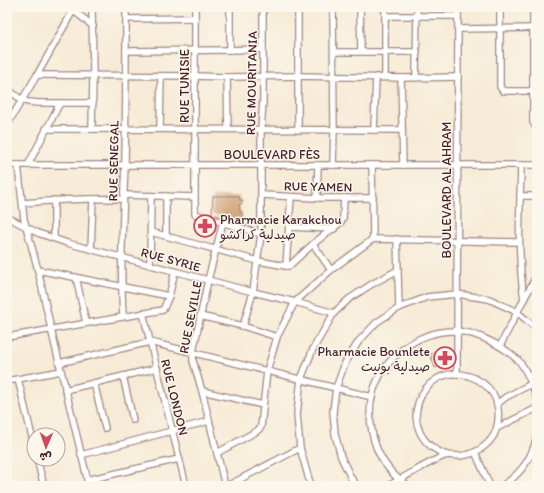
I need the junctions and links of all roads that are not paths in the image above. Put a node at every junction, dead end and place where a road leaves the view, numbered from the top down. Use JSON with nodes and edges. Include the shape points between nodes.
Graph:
{"nodes":[{"id":1,"x":92,"y":7,"type":"edge"},
{"id":2,"x":126,"y":7,"type":"edge"},
{"id":3,"x":195,"y":7,"type":"edge"},
{"id":4,"x":230,"y":7,"type":"edge"},
{"id":5,"x":263,"y":7,"type":"edge"},
{"id":6,"x":298,"y":7,"type":"edge"},
{"id":7,"x":333,"y":7,"type":"edge"},
{"id":8,"x":360,"y":7,"type":"edge"},
{"id":9,"x":385,"y":7,"type":"edge"},
{"id":10,"x":417,"y":7,"type":"edge"},
{"id":11,"x":458,"y":7,"type":"edge"},
{"id":12,"x":500,"y":7,"type":"edge"},
{"id":13,"x":533,"y":7,"type":"edge"},
{"id":14,"x":72,"y":8,"type":"edge"},
{"id":15,"x":385,"y":16,"type":"junction"},
{"id":16,"x":417,"y":16,"type":"junction"},
{"id":17,"x":458,"y":16,"type":"junction"},
{"id":18,"x":195,"y":18,"type":"junction"},
{"id":19,"x":126,"y":19,"type":"junction"},
{"id":20,"x":93,"y":26,"type":"junction"},
{"id":21,"x":458,"y":28,"type":"junction"},
{"id":22,"x":500,"y":28,"type":"junction"},
{"id":23,"x":535,"y":28,"type":"edge"},
{"id":24,"x":262,"y":49,"type":"junction"},
{"id":25,"x":195,"y":50,"type":"junction"},
{"id":26,"x":230,"y":50,"type":"junction"},
{"id":27,"x":126,"y":51,"type":"junction"},
{"id":28,"x":361,"y":51,"type":"junction"},
{"id":29,"x":385,"y":51,"type":"junction"},
{"id":30,"x":334,"y":52,"type":"junction"},
{"id":31,"x":417,"y":52,"type":"junction"},
{"id":32,"x":535,"y":62,"type":"edge"},
{"id":33,"x":37,"y":75,"type":"junction"},
{"id":34,"x":93,"y":76,"type":"junction"},
{"id":35,"x":125,"y":76,"type":"junction"},
{"id":36,"x":161,"y":76,"type":"junction"},
{"id":37,"x":195,"y":76,"type":"junction"},
{"id":38,"x":298,"y":76,"type":"junction"},
{"id":39,"x":334,"y":76,"type":"junction"},
{"id":40,"x":227,"y":77,"type":"junction"},
{"id":41,"x":263,"y":77,"type":"junction"},
{"id":42,"x":376,"y":77,"type":"junction"},
{"id":43,"x":385,"y":77,"type":"junction"},
{"id":44,"x":416,"y":77,"type":"junction"},
{"id":45,"x":458,"y":77,"type":"junction"},
{"id":46,"x":401,"y":78,"type":"junction"},
{"id":47,"x":7,"y":90,"type":"edge"},
{"id":48,"x":535,"y":91,"type":"edge"},
{"id":49,"x":22,"y":100,"type":"junction"},
{"id":50,"x":60,"y":103,"type":"junction"},
{"id":51,"x":93,"y":103,"type":"junction"},
{"id":52,"x":7,"y":125,"type":"edge"},
{"id":53,"x":537,"y":127,"type":"edge"},
{"id":54,"x":46,"y":129,"type":"junction"},
{"id":55,"x":92,"y":129,"type":"junction"},
{"id":56,"x":125,"y":129,"type":"junction"},
{"id":57,"x":160,"y":129,"type":"junction"},
{"id":58,"x":194,"y":129,"type":"junction"},
{"id":59,"x":228,"y":129,"type":"junction"},
{"id":60,"x":261,"y":130,"type":"junction"},
{"id":61,"x":298,"y":130,"type":"junction"},
{"id":62,"x":334,"y":130,"type":"junction"},
{"id":63,"x":374,"y":130,"type":"junction"},
{"id":64,"x":402,"y":130,"type":"junction"},
{"id":65,"x":7,"y":165,"type":"edge"},
{"id":66,"x":18,"y":165,"type":"junction"},
{"id":67,"x":28,"y":165,"type":"junction"},
{"id":68,"x":125,"y":165,"type":"junction"},
{"id":69,"x":195,"y":165,"type":"junction"},
{"id":70,"x":262,"y":165,"type":"junction"},
{"id":71,"x":318,"y":165,"type":"junction"},
{"id":72,"x":333,"y":165,"type":"junction"},
{"id":73,"x":372,"y":165,"type":"junction"},
{"id":74,"x":403,"y":165,"type":"junction"},
{"id":75,"x":458,"y":165,"type":"junction"},
{"id":76,"x":520,"y":165,"type":"junction"},
{"id":77,"x":537,"y":165,"type":"edge"},
{"id":78,"x":262,"y":195,"type":"junction"},
{"id":79,"x":152,"y":196,"type":"junction"},
{"id":80,"x":166,"y":196,"type":"junction"},
{"id":81,"x":520,"y":196,"type":"junction"},
{"id":82,"x":537,"y":196,"type":"edge"},
{"id":83,"x":123,"y":197,"type":"junction"},
{"id":84,"x":194,"y":197,"type":"junction"},
{"id":85,"x":291,"y":197,"type":"junction"},
{"id":86,"x":317,"y":198,"type":"junction"},
{"id":87,"x":344,"y":198,"type":"junction"},
{"id":88,"x":373,"y":198,"type":"junction"},
{"id":89,"x":93,"y":199,"type":"junction"},
{"id":90,"x":54,"y":200,"type":"junction"},
{"id":91,"x":23,"y":203,"type":"junction"},
{"id":92,"x":7,"y":217,"type":"edge"},
{"id":93,"x":223,"y":222,"type":"junction"},
{"id":94,"x":289,"y":227,"type":"junction"},
{"id":95,"x":26,"y":228,"type":"junction"},
{"id":96,"x":334,"y":228,"type":"junction"},
{"id":97,"x":151,"y":232,"type":"junction"},
{"id":98,"x":261,"y":234,"type":"junction"},
{"id":99,"x":166,"y":236,"type":"junction"},
{"id":100,"x":54,"y":238,"type":"junction"},
{"id":101,"x":373,"y":239,"type":"junction"},
{"id":102,"x":396,"y":239,"type":"junction"},
{"id":103,"x":457,"y":240,"type":"junction"},
{"id":104,"x":519,"y":242,"type":"junction"},
{"id":105,"x":313,"y":244,"type":"junction"},
{"id":106,"x":91,"y":249,"type":"junction"},
{"id":107,"x":216,"y":250,"type":"junction"},
{"id":108,"x":122,"y":257,"type":"junction"},
{"id":109,"x":258,"y":261,"type":"junction"},
{"id":110,"x":150,"y":264,"type":"junction"},
{"id":111,"x":286,"y":266,"type":"junction"},
{"id":112,"x":38,"y":270,"type":"junction"},
{"id":113,"x":331,"y":270,"type":"junction"},
{"id":114,"x":398,"y":270,"type":"junction"},
{"id":115,"x":174,"y":271,"type":"junction"},
{"id":116,"x":537,"y":275,"type":"edge"},
{"id":117,"x":76,"y":278,"type":"junction"},
{"id":118,"x":208,"y":280,"type":"junction"},
{"id":119,"x":535,"y":282,"type":"edge"},
{"id":120,"x":121,"y":287,"type":"junction"},
{"id":121,"x":253,"y":292,"type":"junction"},
{"id":122,"x":457,"y":294,"type":"junction"},
{"id":123,"x":168,"y":296,"type":"junction"},
{"id":124,"x":524,"y":299,"type":"junction"},
{"id":125,"x":295,"y":302,"type":"junction"},
{"id":126,"x":399,"y":308,"type":"junction"},
{"id":127,"x":517,"y":312,"type":"junction"},
{"id":128,"x":143,"y":313,"type":"junction"},
{"id":129,"x":334,"y":313,"type":"junction"},
{"id":130,"x":123,"y":316,"type":"junction"},
{"id":131,"x":200,"y":316,"type":"junction"},
{"id":132,"x":86,"y":323,"type":"junction"},
{"id":133,"x":243,"y":326,"type":"junction"},
{"id":134,"x":51,"y":329,"type":"junction"},
{"id":135,"x":537,"y":329,"type":"edge"},
{"id":136,"x":457,"y":331,"type":"junction"},
{"id":137,"x":7,"y":335,"type":"edge"},
{"id":138,"x":277,"y":337,"type":"junction"},
{"id":139,"x":150,"y":342,"type":"junction"},
{"id":140,"x":500,"y":346,"type":"junction"},
{"id":141,"x":193,"y":352,"type":"junction"},
{"id":142,"x":59,"y":363,"type":"junction"},
{"id":143,"x":157,"y":368,"type":"junction"},
{"id":144,"x":61,"y":371,"type":"junction"},
{"id":145,"x":267,"y":371,"type":"junction"},
{"id":146,"x":457,"y":374,"type":"junction"},
{"id":147,"x":123,"y":376,"type":"junction"},
{"id":148,"x":301,"y":379,"type":"junction"},
{"id":149,"x":18,"y":380,"type":"junction"},
{"id":150,"x":7,"y":382,"type":"edge"},
{"id":151,"x":535,"y":382,"type":"edge"},
{"id":152,"x":94,"y":383,"type":"junction"},
{"id":153,"x":336,"y":388,"type":"junction"},
{"id":154,"x":65,"y":390,"type":"junction"},
{"id":155,"x":202,"y":391,"type":"junction"},
{"id":156,"x":372,"y":397,"type":"junction"},
{"id":157,"x":537,"y":398,"type":"edge"},
{"id":158,"x":498,"y":404,"type":"junction"},
{"id":159,"x":263,"y":405,"type":"junction"},
{"id":160,"x":537,"y":408,"type":"edge"},
{"id":161,"x":133,"y":420,"type":"dead end"},
{"id":162,"x":210,"y":421,"type":"junction"},
{"id":163,"x":30,"y":427,"type":"edge"},
{"id":164,"x":105,"y":428,"type":"dead end"},
{"id":165,"x":497,"y":428,"type":"junction"},
{"id":166,"x":172,"y":431,"type":"junction"},
{"id":167,"x":537,"y":437,"type":"edge"},
{"id":168,"x":300,"y":448,"type":"junction"},
{"id":169,"x":475,"y":452,"type":"junction"},
{"id":170,"x":217,"y":453,"type":"junction"},
{"id":171,"x":81,"y":454,"type":"junction"},
{"id":172,"x":447,"y":455,"type":"junction"},
{"id":173,"x":179,"y":459,"type":"junction"},
{"id":174,"x":39,"y":467,"type":"edge"},
{"id":175,"x":398,"y":480,"type":"junction"},
{"id":176,"x":88,"y":483,"type":"edge"},
{"id":177,"x":238,"y":484,"type":"edge"},
{"id":178,"x":312,"y":484,"type":"edge"},
{"id":179,"x":44,"y":486,"type":"edge"},
{"id":180,"x":185,"y":486,"type":"edge"},
{"id":181,"x":226,"y":486,"type":"edge"},
{"id":182,"x":304,"y":486,"type":"edge"},
{"id":183,"x":357,"y":486,"type":"edge"},
{"id":184,"x":388,"y":486,"type":"edge"},
{"id":185,"x":408,"y":486,"type":"edge"},
{"id":186,"x":490,"y":486,"type":"edge"},
{"id":187,"x":502,"y":486,"type":"edge"}],
"edges":[{"from":1,"to":20,"type":"street"},
{"from":2,"to":19,"type":"street","name":"RUE SENEGAL"},
{"from":3,"to":18,"type":"street","name":"RUE TUNISIE"},
{"from":4,"to":26,"type":"street"},
{"from":5,"to":24,"type":"street","name":"RUE MOURITANIA"},
{"from":6,"to":38,"type":"street"},
{"from":7,"to":30,"type":"street"},
{"from":8,"to":28,"type":"street"},
{"from":9,"to":15,"type":"street"},
{"from":10,"to":16,"type":"street"},
{"from":11,"to":17,"type":"street","name":"BOULEVARD AL AHRAM"},
{"from":12,"to":22,"type":"street"},
{"from":13,"to":23,"type":"street"},
{"from":14,"to":20,"type":"street"},
{"from":14,"to":33,"type":"street"},
{"from":15,"to":16,"type":"street"},
{"from":15,"to":29,"type":"street"},
{"from":16,"to":17,"type":"street"},
{"from":16,"to":31,"type":"street"},
{"from":17,"to":21,"type":"street","name":"BOULEVARD AL AHRAM"},
{"from":18,"to":19,"type":"street"},
{"from":18,"to":25,"type":"street","name":"RUE TUNISIE"},
{"from":19,"to":27,"type":"street","name":"RUE SENEGAL"},
{"from":20,"to":34,"type":"street"},
{"from":21,"to":22,"type":"street"},
{"from":21,"to":45,"type":"street","name":"BOULEVARD AL AHRAM"},
{"from":22,"to":23,"type":"street"},
{"from":22,"to":48,"type":"street","via":[[500,89]]},
{"from":23,"to":32,"type":"street"},
{"from":24,"to":26,"type":"street"},
{"from":24,"to":41,"type":"street","name":"RUE MOURITANIA"},
{"from":25,"to":26,"type":"street"},
{"from":25,"to":27,"type":"street"},
{"from":25,"to":37,"type":"street","name":"RUE TUNISIE"},
{"from":27,"to":35,"type":"street","name":"RUE SENEGAL"},
{"from":28,"to":29,"type":"street"},
{"from":28,"to":30,"type":"street"},
{"from":29,"to":31,"type":"street"},
{"from":29,"to":43,"type":"street"},
{"from":30,"to":39,"type":"street"},
{"from":31,"to":44,"type":"street"},
{"from":32,"to":48,"type":"street"},
{"from":33,"to":34,"type":"street"},
{"from":33,"to":49,"type":"street"},
{"from":34,"to":35,"type":"street"},
{"from":34,"to":51,"type":"street"},
{"from":35,"to":36,"type":"street"},
{"from":35,"to":56,"type":"street","name":"RUE SENEGAL"},
{"from":36,"to":37,"type":"street"},
{"from":36,"to":57,"type":"street"},
{"from":37,"to":40,"type":"street"},
{"from":37,"to":58,"type":"street","name":"RUE TUNISIE"},
{"from":38,"to":39,"type":"street"},
{"from":38,"to":41,"type":"street"},
{"from":38,"to":61,"type":"street"},
{"from":39,"to":42,"type":"street"},
{"from":39,"to":62,"type":"street"},
{"from":40,"to":41,"type":"street"},
{"from":40,"to":59,"type":"street"},
{"from":41,"to":60,"type":"street","name":"RUE MOURITANIA"},
{"from":42,"to":43,"type":"street"},
{"from":42,"to":63,"type":"street"},
{"from":43,"to":46,"type":"street"},
{"from":44,"to":45,"type":"street"},
{"from":44,"to":46,"type":"street"},
{"from":45,"to":75,"type":"street","name":"BOULEVARD AL AHRAM"},
{"from":46,"to":64,"type":"street"},
{"from":47,"to":49,"type":"street"},
{"from":48,"to":53,"type":"street","via":[[533,122]]},
{"from":49,"to":50,"type":"street"},
{"from":49,"to":52,"type":"street"},
{"from":50,"to":51,"type":"street"},
{"from":50,"to":54,"type":"street"},
{"from":51,"to":55,"type":"street"},
{"from":54,"to":55,"type":"street"},
{"from":54,"to":67,"type":"street"},
{"from":55,"to":56,"type":"street"},
{"from":56,"to":57,"type":"street"},
{"from":56,"to":68,"type":"street","name":"RUE SENEGAL"},
{"from":57,"to":58,"type":"street"},
{"from":58,"to":59,"type":"street"},
{"from":58,"to":69,"type":"street","name":"RUE TUNISIE"},
{"from":59,"to":60,"type":"street"},
{"from":60,"to":61,"type":"street"},
{"from":60,"to":70,"type":"street","name":"RUE MOURITANIA"},
{"from":61,"to":62,"type":"street"},
{"from":62,"to":63,"type":"street"},
{"from":62,"to":72,"type":"street"},
{"from":63,"to":64,"type":"street"},
{"from":64,"to":74,"type":"street"},
{"from":65,"to":66,"type":"street","name":"BOULEVARD FÈS"},
{"from":66,"to":67,"type":"street","name":"BOULEVARD FÈS"},
{"from":66,"to":91,"type":"street"},
{"from":67,"to":68,"type":"street","name":"BOULEVARD FÈS"},
{"from":68,"to":69,"type":"street","name":"BOULEVARD FÈS"},
{"from":68,"to":83,"type":"street","name":"RUE SENEGAL"},
{"from":69,"to":70,"type":"street","name":"BOULEVARD FÈS"},
{"from":69,"to":84,"type":"street","name":"RUE TUNISIE"},
{"from":70,"to":71,"type":"street","name":"BOULEVARD FÈS"},
{"from":70,"to":78,"type":"street","name":"RUE MOURITANIA"},
{"from":71,"to":72,"type":"street","name":"BOULEVARD FÈS"},
{"from":71,"to":86,"type":"street"},
{"from":72,"to":73,"type":"street","name":"BOULEVARD FÈS"},
{"from":73,"to":74,"type":"street","name":"BOULEVARD FÈS"},
{"from":73,"to":88,"type":"street"},
{"from":74,"to":75,"type":"street","name":"BOULEVARD FÈS"},
{"from":75,"to":76,"type":"street","name":"BOULEVARD FÈS"},
{"from":75,"to":103,"type":"street","name":"BOULEVARD AL AHRAM"},
{"from":76,"to":77,"type":"street","name":"BOULEVARD FÈS"},
{"from":76,"to":81,"type":"street"},
{"from":78,"to":85,"type":"street","name":"RUE YAMEN"},
{"from":78,"to":98,"type":"street","name":"RUE MOURITANIA"},
{"from":79,"to":80,"type":"street"},
{"from":79,"to":83,"type":"street"},
{"from":79,"to":97,"type":"street"},
{"from":80,"to":84,"type":"street"},
{"from":80,"to":99,"type":"street"},
{"from":81,"to":82,"type":"street"},
{"from":81,"to":104,"type":"street"},
{"from":83,"to":89,"type":"street"},
{"from":83,"to":108,"type":"street","name":"RUE SENEGAL"},
{"from":84,"to":93,"type":"street","name":"RUE TUNISIE","via":[[195,214]]},
{"from":85,"to":86,"type":"street","name":"RUE YAMEN"},
{"from":85,"to":94,"type":"street"},
{"from":86,"to":87,"type":"street","name":"RUE YAMEN"},
{"from":87,"to":88,"type":"street","name":"RUE YAMEN"},
{"from":87,"to":96,"type":"street","via":[[343,218]]},
{"from":88,"to":101,"type":"street"},
{"from":89,"to":90,"type":"street"},
{"from":89,"to":106,"type":"street"},
{"from":90,"to":91,"type":"street"},
{"from":90,"to":100,"type":"street"},
{"from":91,"to":95,"type":"street"},
{"from":92,"to":95,"type":"street","name":"RUE SYRIE"},
{"from":93,"to":98,"type":"street"},
{"from":93,"to":107,"type":"street","name":"RUE SEVILLE"},
{"from":94,"to":96,"type":"street"},
{"from":94,"to":111,"type":"street"},
{"from":95,"to":100,"type":"street","name":"RUE SYRIE"},
{"from":95,"to":112,"type":"street"},
{"from":96,"to":105,"type":"street"},
{"from":97,"to":99,"type":"street"},
{"from":97,"to":110,"type":"street"},
{"from":98,"to":109,"type":"street","name":"RUE MOURITANIA"},
{"from":99,"to":107,"type":"street"},
{"from":100,"to":106,"type":"street","name":"RUE SYRIE"},
{"from":101,"to":102,"type":"street"},
{"from":101,"to":113,"type":"street"},
{"from":102,"to":103,"type":"street"},
{"from":102,"to":114,"type":"street"},
{"from":103,"to":104,"type":"street"},
{"from":103,"to":122,"type":"street","name":"BOULEVARD AL AHRAM"},
{"from":104,"to":124,"type":"street"},
{"from":105,"to":111,"type":"street","via":[[292,264]]},
{"from":105,"to":113,"type":"street"},
{"from":106,"to":108,"type":"street","name":"RUE SYRIE"},
{"from":107,"to":109,"type":"street"},
{"from":107,"to":118,"type":"street","name":"RUE SEVILLE"},
{"from":108,"to":110,"type":"street","name":"RUE SYRIE"},
{"from":108,"to":120,"type":"street","name":"RUE SENEGAL"},
{"from":109,"to":111,"type":"street"},
{"from":109,"to":121,"type":"street","name":"RUE MOURITANIA"},
{"from":110,"to":115,"type":"street","name":"RUE SYRIE"},
{"from":112,"to":117,"type":"street"},
{"from":112,"to":134,"type":"street"},
{"from":113,"to":125,"type":"street"},
{"from":114,"to":126,"type":"street"},
{"from":114,"to":129,"type":"street","via":[[349,299]]},
{"from":115,"to":118,"type":"street","name":"RUE SYRIE"},
{"from":115,"to":123,"type":"street"},
{"from":116,"to":119,"type":"street"},
{"from":117,"to":120,"type":"street"},
{"from":117,"to":132,"type":"street"},
{"from":118,"to":121,"type":"street","name":"RUE SYRIE"},
{"from":118,"to":131,"type":"street","name":"RUE SEVILLE"},
{"from":119,"to":124,"type":"street"},
{"from":120,"to":123,"type":"street"},
{"from":120,"to":130,"type":"street","name":"RUE SENEGAL"},
{"from":121,"to":125,"type":"street","name":"RUE SYRIE"},
{"from":121,"to":133,"type":"street","name":"RUE MOURITANIA"},
{"from":122,"to":126,"type":"street","via":[[427,297]]},
{"from":122,"to":127,"type":"street","via":[[488,299]]},
{"from":122,"to":136,"type":"street","name":"BOULEVARD AL AHRAM"},
{"from":123,"to":128,"type":"street","via":[[163,310]]},
{"from":124,"to":127,"type":"street"},
{"from":125,"to":129,"type":"street","name":"RUE SYRIE"},
{"from":125,"to":138,"type":"street"},
{"from":126,"to":153,"type":"street","via":[[377,322],[358,341],[345,363]]},
{"from":127,"to":135,"type":"street"},
{"from":127,"to":140,"type":"street"},
{"from":128,"to":130,"type":"street"},
{"from":128,"to":139,"type":"street","name":"RUE LONDON"},
{"from":129,"to":148,"type":"street","via":[[312,349]]},
{"from":130,"to":132,"type":"street"},
{"from":131,"to":133,"type":"street"},
{"from":131,"to":141,"type":"street","name":"RUE SEVILLE"},
{"from":132,"to":134,"type":"street"},
{"from":133,"to":138,"type":"street"},
{"from":134,"to":137,"type":"street"},
{"from":134,"to":142,"type":"street"},
{"from":136,"to":140,"type":"street","via":[[479,335]]},
{"from":136,"to":146,"type":"street","name":"BOULEVARD AL AHRAM"},
{"from":136,"to":156,"type":"street","via":[[419,339],[403,349],[389,362],[378,378]]},
{"from":138,"to":145,"type":"street"},
{"from":139,"to":141,"type":"street"},
{"from":139,"to":142,"type":"street"},
{"from":139,"to":143,"type":"street","name":"RUE LONDON"},
{"from":140,"to":151,"type":"street","via":[[519,361]]},
{"from":141,"to":145,"type":"street"},
{"from":141,"to":155,"type":"street","name":"RUE SEVILLE","via":[[193,361]]},
{"from":142,"to":144,"type":"street"},
{"from":143,"to":147,"type":"street"},
{"from":143,"to":166,"type":"street","name":"RUE LONDON"},
{"from":144,"to":149,"type":"street"},
{"from":144,"to":154,"type":"street"},
{"from":145,"to":148,"type":"street"},
{"from":145,"to":159,"type":"street"},
{"from":146,"to":158,"type":"street","via":[[470,376],[482,382],[489,388]]},
{"from":146,"to":172,"type":"street","via":[[442,377],[429,385],[420,398],[416,413],[418,429],[422,436],[432,448]]},
{"from":147,"to":152,"type":"street"},
{"from":147,"to":161,"type":"street"},
{"from":148,"to":153,"type":"street"},
{"from":148,"to":168,"type":"street","via":[[297,414]]},
{"from":149,"to":150,"type":"street"},
{"from":149,"to":163,"type":"street"},
{"from":151,"to":157,"type":"street"},
{"from":151,"to":158,"type":"street"},
{"from":152,"to":154,"type":"street"},
{"from":152,"to":164,"type":"street"},
{"from":153,"to":156,"type":"street"},
{"from":153,"to":183,"type":"street","via":[[333,411],[335,434],[341,457]]},
{"from":154,"to":171,"type":"street"},
{"from":155,"to":159,"type":"street"},
{"from":155,"to":162,"type":"street","name":"RUE SEVILLE"},
{"from":156,"to":175,"type":"street","via":[[369,420],[374,442],[383,463]]},
{"from":158,"to":165,"type":"street"},
{"from":159,"to":170,"type":"street","via":[[262,424],[259,430]]},
{"from":160,"to":165,"type":"street"},
{"from":162,"to":166,"type":"street"},
{"from":162,"to":170,"type":"street","name":"RUE SEVILLE"},
{"from":165,"to":169,"type":"street","via":[[489,442]]},
{"from":166,"to":171,"type":"street"},
{"from":166,"to":173,"type":"street","name":"RUE LONDON"},
{"from":167,"to":187,"type":"street","via":[[524,466]]},
{"from":168,"to":177,"type":"street"},
{"from":168,"to":178,"type":"street"},
{"from":169,"to":172,"type":"street","via":[[461,456]]},
{"from":169,"to":186,"type":"street"},
{"from":170,"to":181,"type":"street","name":"RUE SEVILLE"},
{"from":171,"to":176,"type":"street"},
{"from":172,"to":175,"type":"street"},
{"from":173,"to":176,"type":"street"},
{"from":173,"to":180,"type":"street","name":"RUE LONDON"},
{"from":174,"to":179,"type":"street"},
{"from":175,"to":184,"type":"street"},
{"from":175,"to":185,"type":"street"},
{"from":177,"to":181,"type":"street"},
{"from":178,"to":182,"type":"street"}]}
